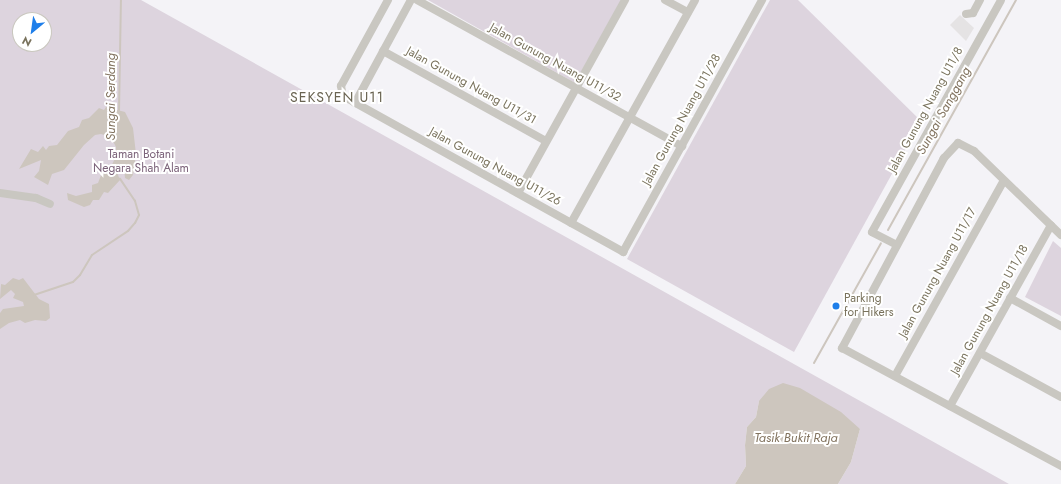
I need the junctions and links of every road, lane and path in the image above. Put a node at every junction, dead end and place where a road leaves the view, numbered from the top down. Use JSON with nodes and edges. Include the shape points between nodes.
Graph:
{"nodes":[{"id":1,"x":388,"y":0,"type":"edge"},
{"id":2,"x":411,"y":0,"type":"edge"},
{"id":3,"x":417,"y":0,"type":"edge"},
{"id":4,"x":625,"y":0,"type":"edge"},
{"id":5,"x":665,"y":0,"type":"edge"},
{"id":6,"x":695,"y":0,"type":"edge"},
{"id":7,"x":762,"y":0,"type":"edge"},
{"id":8,"x":980,"y":0,"type":"edge"},
{"id":9,"x":1001,"y":0,"type":"edge"},
{"id":10,"x":688,"y":12,"type":"junction"},
{"id":11,"x":966,"y":14,"type":"dead end"},
{"id":12,"x":383,"y":51,"type":"junction"},
{"id":13,"x":576,"y":88,"type":"junction"},
{"id":14,"x":354,"y":103,"type":"junction"},
{"id":15,"x":630,"y":118,"type":"junction"},
{"id":16,"x":546,"y":141,"type":"junction"},
{"id":17,"x":682,"y":146,"type":"junction"},
{"id":18,"x":1003,"y":182,"type":"junction"},
{"id":19,"x":0,"y":193,"type":"edge"},
{"id":20,"x":518,"y":193,"type":"junction"},
{"id":21,"x":50,"y":204,"type":"dead end"},
{"id":22,"x":571,"y":223,"type":"junction"},
{"id":23,"x":1051,"y":225,"type":"junction"},
{"id":24,"x":1061,"y":235,"type":"edge"},
{"id":25,"x":897,"y":245,"type":"junction"},
{"id":26,"x":623,"y":252,"type":"joint"},
{"id":27,"x":1010,"y":298,"type":"junction"},
{"id":28,"x":1061,"y":326,"type":"edge"},
{"id":29,"x":980,"y":354,"type":"junction"},
{"id":30,"x":895,"y":376,"type":"junction"},
{"id":31,"x":1061,"y":397,"type":"edge"},
{"id":32,"x":950,"y":406,"type":"junction"},
{"id":33,"x":1061,"y":466,"type":"edge"}],
"edges":[{"from":1,"to":14,"type":"street","name":"Jalan Gunung Nuang U11/26","via":[[341,86],[343,96]]},
{"from":2,"to":12,"type":"street"},
{"from":3,"to":13,"type":"street","name":"Jalan Gunung Nuang U11/32"},
{"from":4,"to":13,"type":"street"},
{"from":5,"to":10,"type":"street"},
{"from":6,"to":10,"type":"street"},
{"from":7,"to":17,"type":"street","name":"Jalan Gunung Nuang U11/28"},
{"from":8,"to":11,"type":"street","via":[[973,13]]},
{"from":9,"to":25,"type":"street","name":"Jalan Gunung Nuang U11/8","via":[[872,232]]},
{"from":10,"to":15,"type":"street"},
{"from":12,"to":14,"type":"street"},
{"from":12,"to":16,"type":"street","name":"Jalan Gunung Nuang U11/31"},
{"from":13,"to":15,"type":"street","name":"Jalan Gunung Nuang U11/32"},
{"from":13,"to":16,"type":"street"},
{"from":14,"to":20,"type":"street","name":"Jalan Gunung Nuang U11/26"},
{"from":15,"to":17,"type":"street","name":"Jalan Gunung Nuang U11/32"},
{"from":15,"to":22,"type":"street"},
{"from":16,"to":20,"type":"street"},
{"from":17,"to":26,"type":"street","name":"Jalan Gunung Nuang U11/28"},
{"from":18,"to":23,"type":"street"},
{"from":18,"to":25,"type":"street","via":[[974,151],[958,143],[944,158]]},
{"from":18,"to":30,"type":"street","name":"Jalan Gunung Nuang U11/17"},
{"from":19,"to":21,"type":"street","via":[[36,198]]},
{"from":20,"to":22,"type":"street","name":"Jalan Gunung Nuang U11/26"},
{"from":22,"to":26,"type":"street","name":"Jalan Gunung Nuang U11/26"},
{"from":23,"to":24,"type":"street"},
{"from":23,"to":27,"type":"street","name":"Jalan Gunung Nuang U11/18"},
{"from":25,"to":30,"type":"street","via":[[842,348]]},
{"from":27,"to":28,"type":"street"},
{"from":27,"to":29,"type":"street","name":"Jalan Gunung Nuang U11/18"},
{"from":29,"to":31,"type":"street"},
{"from":29,"to":32,"type":"street","name":"Jalan Gunung Nuang U11/18"},
{"from":30,"to":32,"type":"street"},
{"from":32,"to":33,"type":"street"}]}
